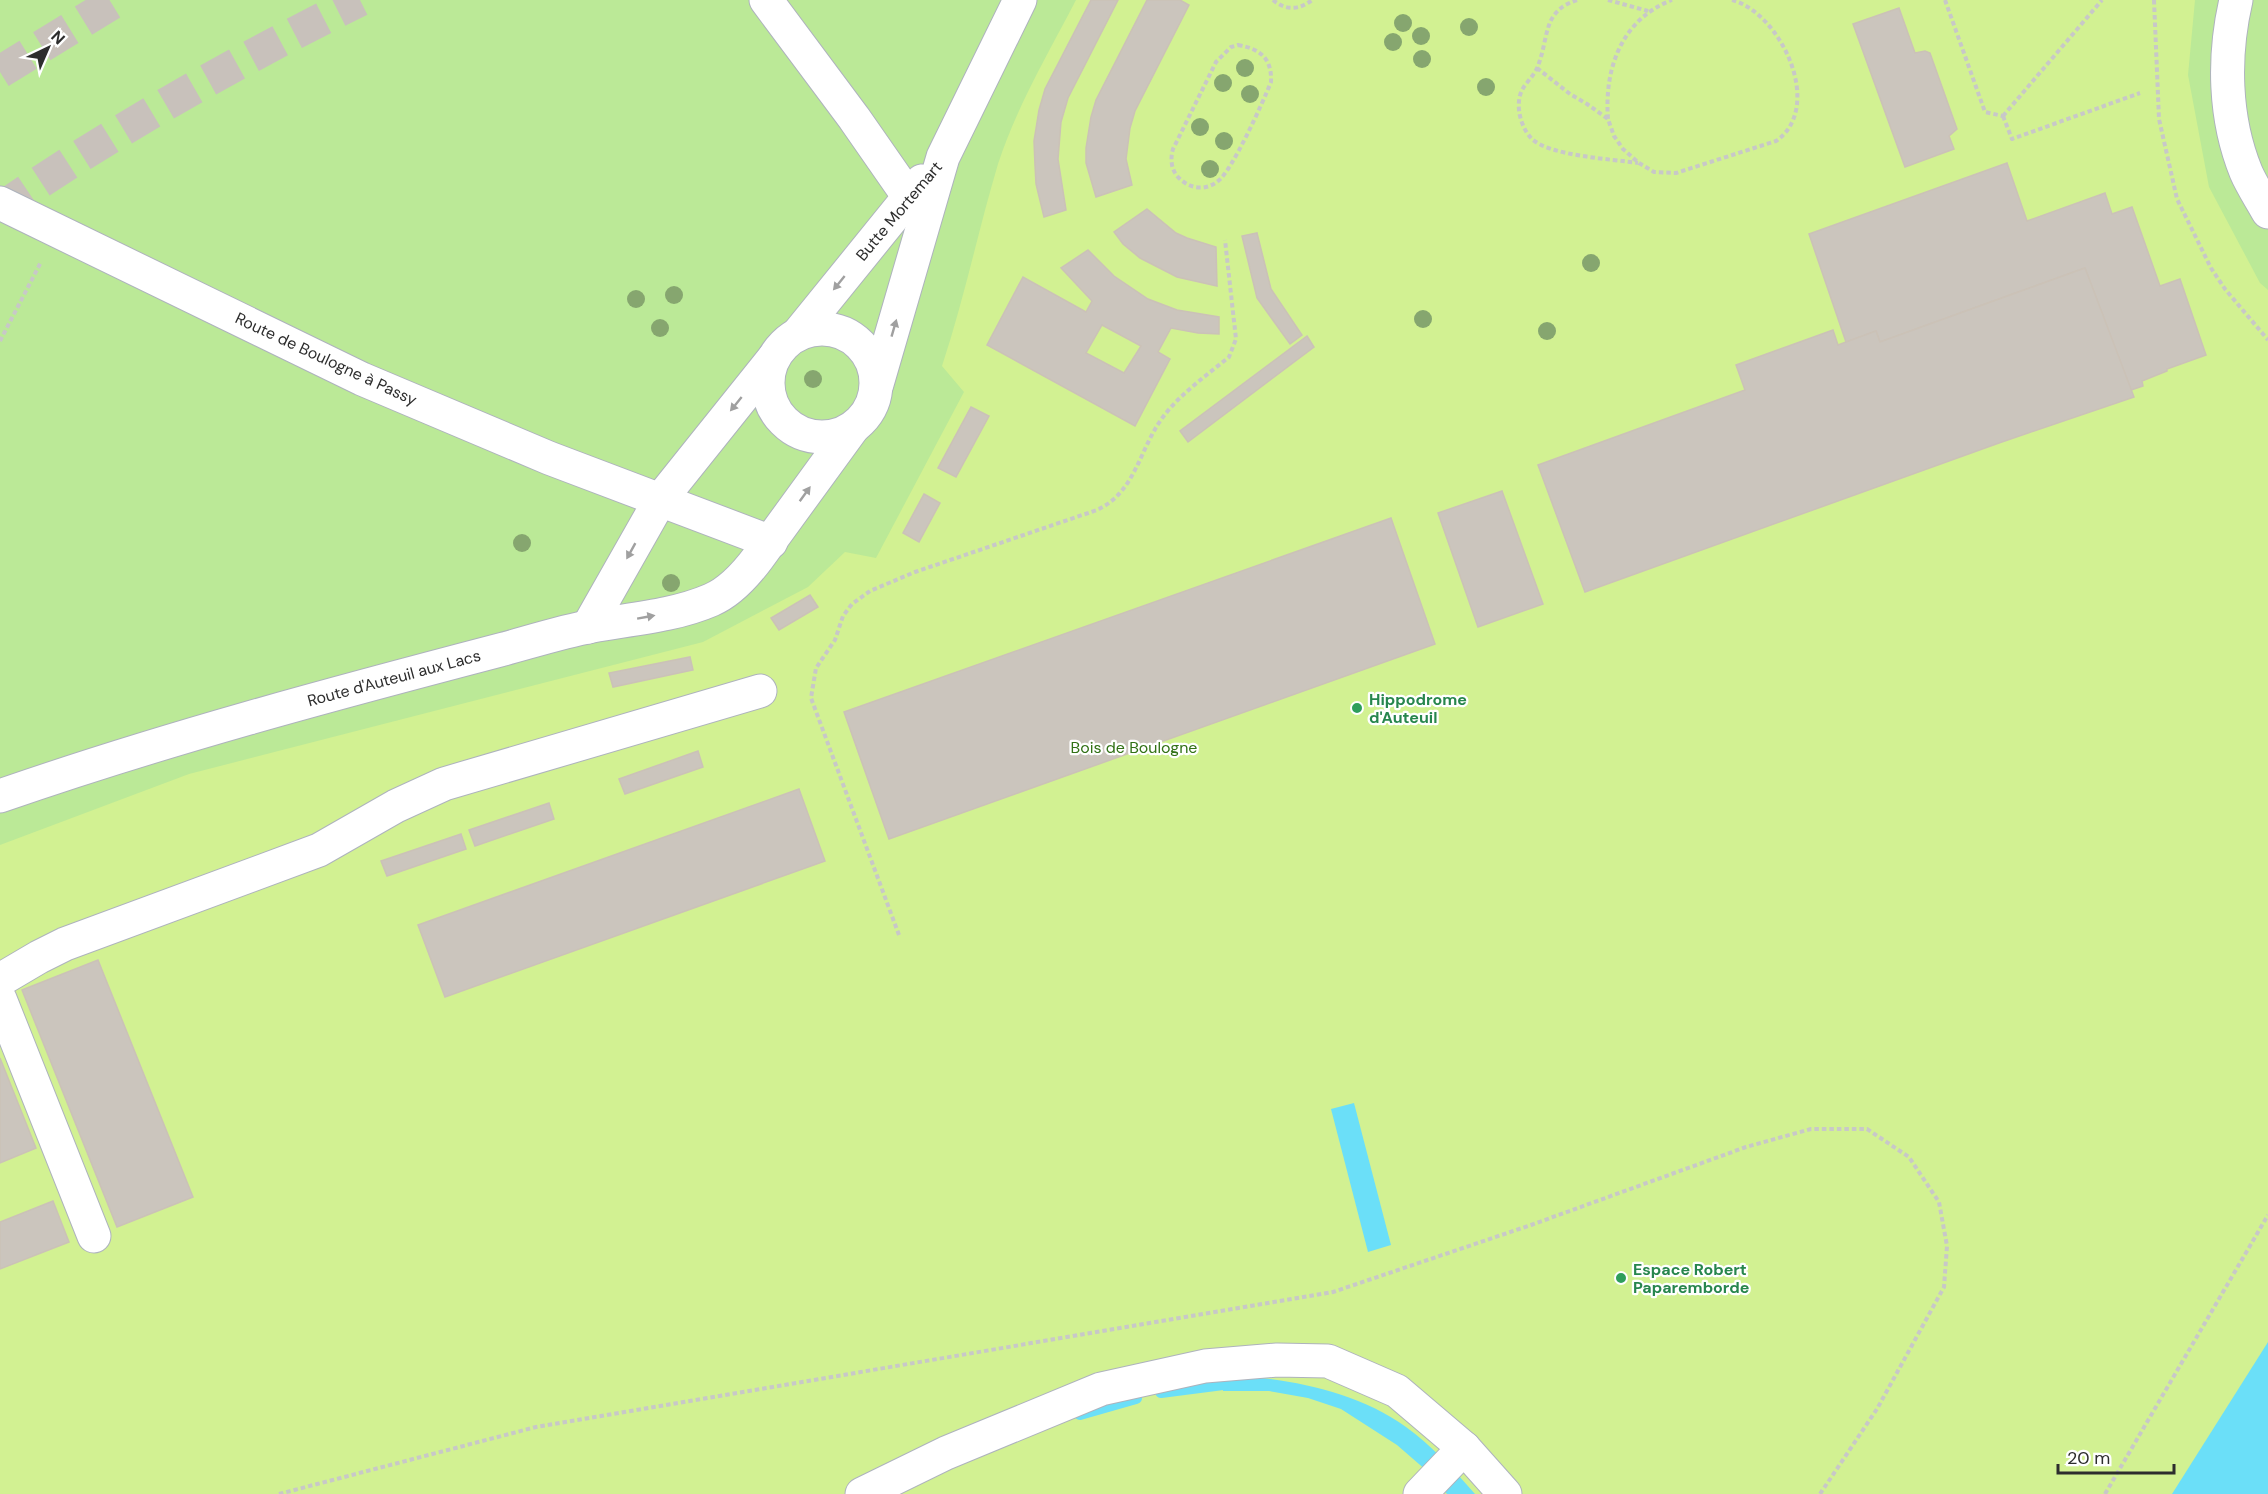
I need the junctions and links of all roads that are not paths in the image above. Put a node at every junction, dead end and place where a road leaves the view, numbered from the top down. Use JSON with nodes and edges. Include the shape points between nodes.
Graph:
{"nodes":[{"id":1,"x":766,"y":0,"type":"edge"},
{"id":2,"x":1020,"y":0,"type":"edge"},
{"id":3,"x":2236,"y":0,"type":"edge"},
{"id":4,"x":944,"y":157,"type":"junction"},
{"id":5,"x":909,"y":197,"type":"junction"},
{"id":6,"x":0,"y":203,"type":"edge"},
{"id":7,"x":2268,"y":213,"type":"edge"},
{"id":8,"x":798,"y":334,"type":"junction"},
{"id":9,"x":773,"y":359,"type":"junction"},
{"id":10,"x":877,"y":384,"type":"junction"},
{"id":11,"x":852,"y":429,"type":"junction"},
{"id":12,"x":660,"y":500,"type":"junction"},
{"id":13,"x":771,"y":542,"type":"junction"},
{"id":14,"x":588,"y":627,"type":"junction"},
{"id":15,"x":760,"y":691,"type":"dead end"},
{"id":16,"x":0,"y":796,"type":"edge"},
{"id":17,"x":0,"y":980,"type":"edge"},
{"id":18,"x":0,"y":999,"type":"edge"},
{"id":19,"x":94,"y":1236,"type":"dead end"},
{"id":20,"x":1464,"y":1448,"type":"junction"},
{"id":21,"x":862,"y":1494,"type":"edge"},
{"id":22,"x":1420,"y":1494,"type":"edge"},
{"id":23,"x":1505,"y":1494,"type":"edge"}],
"edges":[{"from":1,"to":5,"type":"street"},
{"from":2,"to":4,"type":"street"},
{"from":3,"to":7,"type":"street","via":[[2227,82],[2230,113],[2246,172]]},
{"from":4,"to":5,"type":"street","name":"Butte Mortemart"},
{"from":10,"to":4,"type":"street","name":"Butte Mortemart","one_way":true},
{"from":5,"to":8,"type":"street","name":"Butte Mortemart","one_way":true},
{"from":6,"to":12,"type":"street","name":"Route de Boulogne à Passy","via":[[362,379]]},
{"from":8,"to":9,"type":"street","name":"Butte Mortemart","via":[[783,344]]},
{"from":8,"to":10,"type":"street","via":[[816,328],[835,329],[852,337],[866,349]]},
{"from":9,"to":11,"type":"street","via":[[769,393],[786,424],[818,437],[836,436]]},
{"from":9,"to":12,"type":"street","name":"Butte Mortemart","one_way":true},
{"from":10,"to":11,"type":"street","name":"Butte Mortemart","via":[[866,417]]},
{"from":13,"to":11,"type":"street","name":"Butte Mortemart","one_way":true},
{"from":12,"to":13,"type":"street"},
{"from":12,"to":14,"type":"street","name":"Butte Mortemart","one_way":true},
{"from":14,"to":13,"type":"street","name":"Route d'Auteuil aux Lacs","one_way":true,"via":[[713,600],[743,577]]},
{"from":14,"to":16,"type":"street","name":"Route d'Auteuil aux Lacs","via":[[209,729]]},
{"from":15,"to":17,"type":"street","via":[[444,784],[319,850],[65,944]]},
{"from":18,"to":19,"type":"street"},
{"from":20,"to":21,"type":"street","via":[[1397,1391],[1328,1361],[1277,1360],[1204,1366],[1101,1389],[946,1453]]},
{"from":20,"to":22,"type":"street"},
{"from":20,"to":23,"type":"street"}]}
